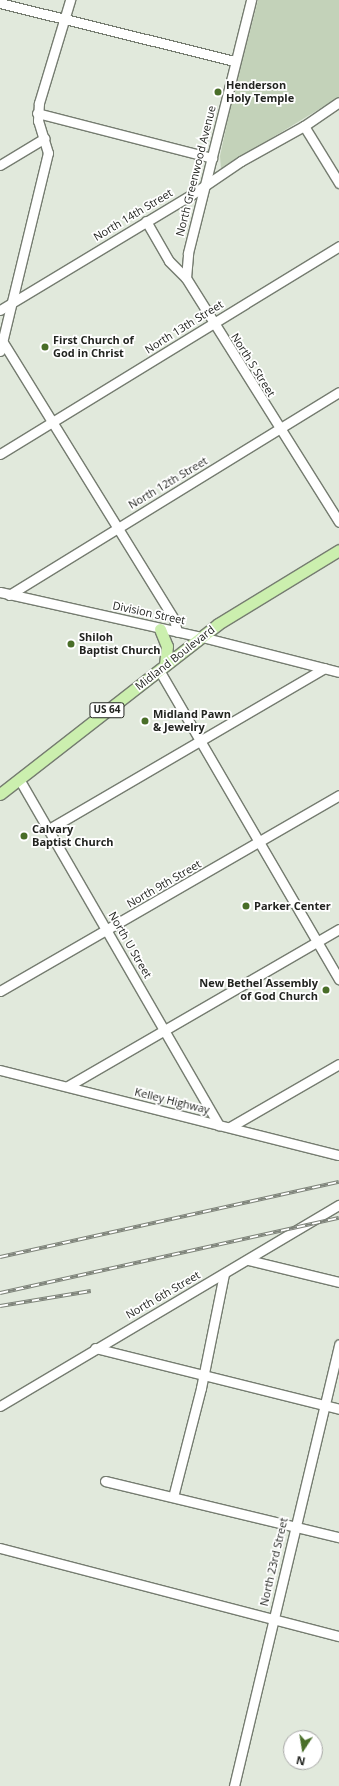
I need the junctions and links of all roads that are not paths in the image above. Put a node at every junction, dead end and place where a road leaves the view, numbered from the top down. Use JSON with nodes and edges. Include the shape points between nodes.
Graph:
{"nodes":[{"id":1,"x":70,"y":0,"type":"edge"},
{"id":2,"x":251,"y":0,"type":"edge"},
{"id":3,"x":0,"y":3,"type":"edge"},
{"id":4,"x":64,"y":19,"type":"junction"},
{"id":5,"x":235,"y":61,"type":"junction"},
{"id":6,"x":339,"y":102,"type":"edge"},
{"id":7,"x":37,"y":113,"type":"junction"},
{"id":8,"x":304,"y":126,"type":"junction"},
{"id":9,"x":44,"y":138,"type":"junction"},
{"id":10,"x":212,"y":158,"type":"junction"},
{"id":11,"x":0,"y":165,"type":"edge"},
{"id":12,"x":339,"y":183,"type":"edge"},
{"id":13,"x":205,"y":185,"type":"junction"},
{"id":14,"x":146,"y":221,"type":"junction"},
{"id":15,"x":339,"y":246,"type":"edge"},
{"id":16,"x":186,"y":278,"type":"junction"},
{"id":17,"x":12,"y":303,"type":"junction"},
{"id":18,"x":0,"y":310,"type":"edge"},
{"id":19,"x":214,"y":323,"type":"junction"},
{"id":20,"x":1,"y":343,"type":"edge"},
{"id":21,"x":339,"y":392,"type":"edge"},
{"id":22,"x":52,"y":423,"type":"junction"},
{"id":23,"x":280,"y":430,"type":"junction"},
{"id":24,"x":0,"y":454,"type":"edge"},
{"id":25,"x":339,"y":522,"type":"edge"},
{"id":26,"x":117,"y":528,"type":"junction"},
{"id":27,"x":339,"y":550,"type":"edge"},
{"id":28,"x":4,"y":594,"type":"edge"},
{"id":29,"x":160,"y":628,"type":"junction"},
{"id":30,"x":177,"y":632,"type":"junction"},
{"id":31,"x":202,"y":637,"type":"junction"},
{"id":32,"x":162,"y":667,"type":"junction"},
{"id":33,"x":324,"y":668,"type":"junction"},
{"id":34,"x":339,"y":672,"type":"edge"},
{"id":35,"x":201,"y":740,"type":"junction"},
{"id":36,"x":19,"y":779,"type":"junction"},
{"id":37,"x":0,"y":794,"type":"edge"},
{"id":38,"x":339,"y":795,"type":"edge"},
{"id":39,"x":49,"y":828,"type":"junction"},
{"id":40,"x":260,"y":842,"type":"junction"},
{"id":41,"x":339,"y":929,"type":"edge"},
{"id":42,"x":107,"y":930,"type":"junction"},
{"id":43,"x":317,"y":942,"type":"junction"},
{"id":44,"x":339,"y":979,"type":"edge"},
{"id":45,"x":0,"y":990,"type":"edge"},
{"id":46,"x":164,"y":1029,"type":"junction"},
{"id":47,"x":339,"y":1064,"type":"edge"},
{"id":48,"x":0,"y":1070,"type":"edge"},
{"id":49,"x":68,"y":1086,"type":"junction"},
{"id":50,"x":219,"y":1124,"type":"junction"},
{"id":51,"x":230,"y":1127,"type":"junction"},
{"id":52,"x":339,"y":1155,"type":"edge"},
{"id":53,"x":339,"y":1205,"type":"edge"},
{"id":54,"x":248,"y":1260,"type":"junction"},
{"id":55,"x":224,"y":1274,"type":"junction"},
{"id":56,"x":339,"y":1282,"type":"edge"},
{"id":57,"x":339,"y":1344,"type":"edge"},
{"id":58,"x":95,"y":1348,"type":"junction"},
{"id":59,"x":204,"y":1376,"type":"junction"},
{"id":60,"x":0,"y":1406,"type":"edge"},
{"id":61,"x":324,"y":1406,"type":"junction"},
{"id":62,"x":339,"y":1409,"type":"edge"},
{"id":63,"x":105,"y":1481,"type":"dead end"},
{"id":64,"x":173,"y":1497,"type":"junction"},
{"id":65,"x":294,"y":1526,"type":"junction"},
{"id":66,"x":339,"y":1537,"type":"edge"},
{"id":67,"x":0,"y":1548,"type":"edge"},
{"id":68,"x":272,"y":1619,"type":"junction"},
{"id":69,"x":339,"y":1636,"type":"edge"},
{"id":70,"x":234,"y":1786,"type":"edge"}],
"edges":[{"from":1,"to":4,"type":"street"},
{"from":2,"to":5,"type":"street","name":"North Greenwood Avenue"},
{"from":3,"to":4,"type":"street"},
{"from":4,"to":5,"type":"street"},
{"from":4,"to":7,"type":"street"},
{"from":5,"to":10,"type":"street","name":"North Greenwood Avenue"},
{"from":6,"to":8,"type":"street","name":"North 14th Street"},
{"from":7,"to":9,"type":"street"},
{"from":7,"to":10,"type":"street"},
{"from":8,"to":12,"type":"street"},
{"from":8,"to":13,"type":"street","name":"North 14th Street","via":[[241,161]]},
{"from":9,"to":11,"type":"street"},
{"from":9,"to":17,"type":"street","via":[[48,153]]},
{"from":10,"to":13,"type":"street","name":"North Greenwood Avenue"},
{"from":13,"to":14,"type":"street","name":"North 14th Street"},
{"from":13,"to":16,"type":"street","name":"North Greenwood Avenue","via":[[188,253]]},
{"from":14,"to":16,"type":"street","name":"North S Street","via":[[169,261]]},
{"from":14,"to":17,"type":"street","name":"North 14th Street"},
{"from":15,"to":19,"type":"street","name":"North 13th Street"},
{"from":16,"to":19,"type":"street","name":"North S Street"},
{"from":17,"to":18,"type":"street","name":"North 14th Street"},
{"from":17,"to":20,"type":"street"},
{"from":19,"to":22,"type":"street","name":"North 13th Street"},
{"from":19,"to":23,"type":"street","name":"North S Street"},
{"from":20,"to":22,"type":"street"},
{"from":21,"to":23,"type":"street","name":"North 12th Street"},
{"from":22,"to":24,"type":"street","name":"North 13th Street"},
{"from":22,"to":26,"type":"street"},
{"from":23,"to":25,"type":"street","name":"North S Street"},
{"from":23,"to":26,"type":"street","name":"North 12th Street"},
{"from":26,"to":28,"type":"street","name":"North 12th Street"},
{"from":26,"to":30,"type":"street","via":[[174,619]]},
{"from":27,"to":31,"type":"main road","name":"Midland Boulevard","number":"US 64"},
{"from":28,"to":29,"type":"street","name":"Division Street"},
{"from":29,"to":30,"type":"street","name":"Division Street"},
{"from":29,"to":32,"type":"main road","via":[[167,649]]},
{"from":30,"to":31,"type":"street","name":"Division Street"},
{"from":31,"to":32,"type":"main road","name":"Midland Boulevard","number":"US 64"},
{"from":31,"to":33,"type":"street","name":"Division Street"},
{"from":32,"to":35,"type":"street"},
{"from":32,"to":36,"type":"main road","name":"Midland Boulevard","number":"US 64"},
{"from":33,"to":34,"type":"street","name":"Division Street"},
{"from":33,"to":35,"type":"street"},
{"from":35,"to":39,"type":"street"},
{"from":35,"to":40,"type":"street"},
{"from":36,"to":37,"type":"main road","name":"Midland Boulevard","number":"US 64"},
{"from":36,"to":39,"type":"street","name":"North U Street"},
{"from":38,"to":40,"type":"street","name":"North 9th Street"},
{"from":39,"to":42,"type":"street","name":"North U Street"},
{"from":40,"to":42,"type":"street","name":"North 9th Street"},
{"from":40,"to":43,"type":"street"},
{"from":41,"to":43,"type":"street"},
{"from":42,"to":45,"type":"street","name":"North 9th Street"},
{"from":42,"to":46,"type":"street","name":"North U Street"},
{"from":43,"to":44,"type":"street"},
{"from":43,"to":46,"type":"street"},
{"from":46,"to":49,"type":"street"},
{"from":46,"to":50,"type":"street","name":"North U Street"},
{"from":47,"to":51,"type":"street"},
{"from":48,"to":49,"type":"street","name":"Kelley Highway"},
{"from":49,"to":50,"type":"street","name":"Kelley Highway"},
{"from":50,"to":51,"type":"street","name":"Kelley Highway"},
{"from":51,"to":52,"type":"street","name":"Kelley Highway"},
{"from":53,"to":54,"type":"street","name":"North 6th Street"},
{"from":54,"to":55,"type":"street","name":"North 6th Street"},
{"from":54,"to":56,"type":"street"},
{"from":55,"to":58,"type":"street","name":"North 6th Street"},
{"from":55,"to":59,"type":"street"},
{"from":57,"to":61,"type":"street","name":"North 23rd Street"},
{"from":58,"to":59,"type":"street"},
{"from":58,"to":60,"type":"street","name":"North 6th Street"},
{"from":59,"to":61,"type":"street"},
{"from":59,"to":64,"type":"street"},
{"from":61,"to":62,"type":"street"},
{"from":61,"to":65,"type":"street","name":"North 23rd Street"},
{"from":63,"to":64,"type":"street"},
{"from":64,"to":65,"type":"street"},
{"from":65,"to":66,"type":"street"},
{"from":65,"to":68,"type":"street","name":"North 23rd Street"},
{"from":67,"to":68,"type":"street"},
{"from":68,"to":69,"type":"street"},
{"from":68,"to":70,"type":"street","name":"North 23rd Street"}]}
